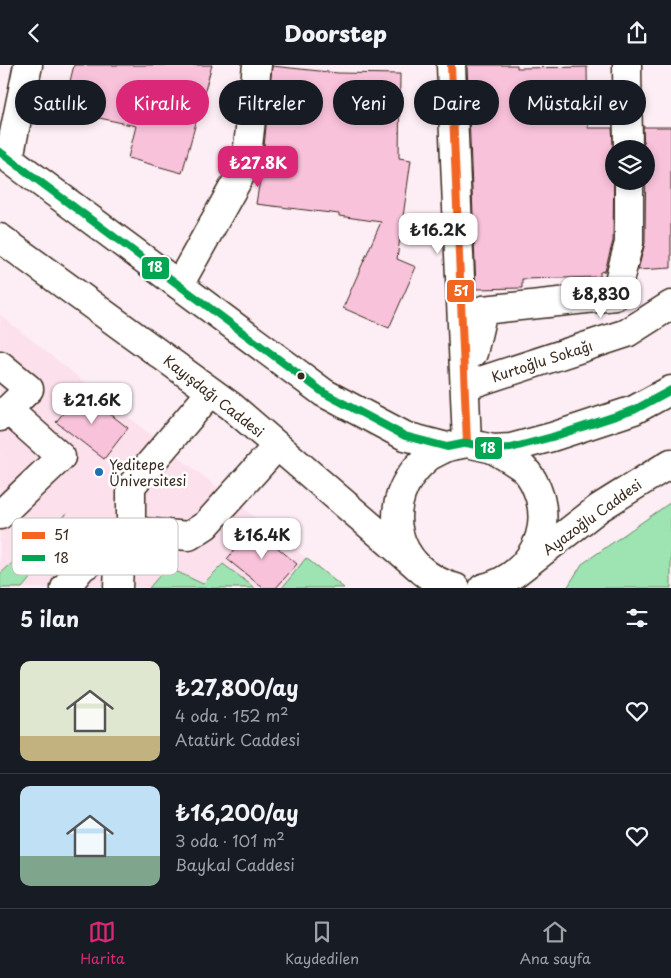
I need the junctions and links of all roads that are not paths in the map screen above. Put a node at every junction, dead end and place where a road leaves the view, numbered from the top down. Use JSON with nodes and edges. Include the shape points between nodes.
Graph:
{"nodes":[{"id":1,"x":28,"y":65,"type":"edge"},
{"id":2,"x":257,"y":65,"type":"edge"},
{"id":3,"x":451,"y":65,"type":"edge"},
{"id":4,"x":627,"y":65,"type":"edge"},
{"id":5,"x":628,"y":140,"type":"edge"},
{"id":6,"x":5,"y":155,"type":"edge"},
{"id":7,"x":629,"y":190,"type":"edge"},
{"id":8,"x":0,"y":237,"type":"edge"},
{"id":9,"x":179,"y":285,"type":"junction"},
{"id":10,"x":671,"y":305,"type":"edge"},
{"id":11,"x":0,"y":365,"type":"edge"},
{"id":12,"x":465,"y":386,"type":"junction"},
{"id":13,"x":671,"y":390,"type":"edge"},
{"id":14,"x":212,"y":392,"type":"junction"},
{"id":15,"x":4,"y":413,"type":"edge"},
{"id":16,"x":457,"y":445,"type":"junction"},
{"id":17,"x":278,"y":446,"type":"junction"},
{"id":18,"x":493,"y":449,"type":"junction"},
{"id":19,"x":671,"y":463,"type":"edge"},
{"id":20,"x":0,"y":515,"type":"edge"},
{"id":21,"x":128,"y":518,"type":"edge"},
{"id":22,"x":178,"y":536,"type":"edge"},
{"id":23,"x":418,"y":567,"type":"junction"},
{"id":24,"x":514,"y":574,"type":"junction"},
{"id":25,"x":76,"y":575,"type":"edge"},
{"id":26,"x":120,"y":575,"type":"edge"},
{"id":27,"x":65,"y":588,"type":"edge"},
{"id":28,"x":118,"y":588,"type":"edge"},
{"id":29,"x":456,"y":588,"type":"edge"},
{"id":30,"x":482,"y":588,"type":"edge"}],
"edges":[{"from":1,"to":6,"type":"main road"},
{"from":2,"to":9,"type":"main road","via":[[246,165]]},
{"from":3,"to":12,"type":"main road"},
{"from":4,"to":5,"type":"main road"},
{"from":6,"to":9,"type":"main road"},
{"from":7,"to":12,"type":"main road","via":[[629,243],[615,296],[482,310]]},
{"from":8,"to":14,"type":"main road","name":"Kayışdağı Caddesi"},
{"from":9,"to":16,"type":"main road","via":[[324,393],[404,435]]},
{"from":10,"to":12,"type":"main road","name":"Kurtoğlu Sokağı","via":[[626,333]]},
{"from":11,"to":15,"type":"main road","via":[[29,389]]},
{"from":12,"to":16,"type":"main road"},
{"from":13,"to":18,"type":"main road","via":[[625,413],[544,439]]},
{"from":14,"to":17,"type":"main road","name":"Kayışdağı Caddesi"},
{"from":14,"to":21,"type":"main road","via":[[131,485]]},
{"from":15,"to":20,"type":"main road","via":[[61,457]]},
{"from":16,"to":18,"type":"main road"},
{"from":16,"to":23,"type":"main road","via":[[428,457],[402,489],[396,509],[397,529],[403,549]]},
{"from":17,"to":22,"type":"main road","via":[[206,525],[189,535]]},
{"from":17,"to":23,"type":"main road","name":"Kayışdağı Caddesi"},
{"from":18,"to":24,"type":"main road","via":[[524,469],[537,488],[543,511],[541,534],[534,551]]},
{"from":19,"to":24,"type":"main road","name":"Ayazoğlu Caddesi","via":[[599,509]]},
{"from":23,"to":29,"type":"main road","via":[[435,580]]},
{"from":24,"to":30,"type":"main road","via":[[496,585]]},
{"from":25,"to":27,"type":"main road"},
{"from":26,"to":28,"type":"main road"}]}
